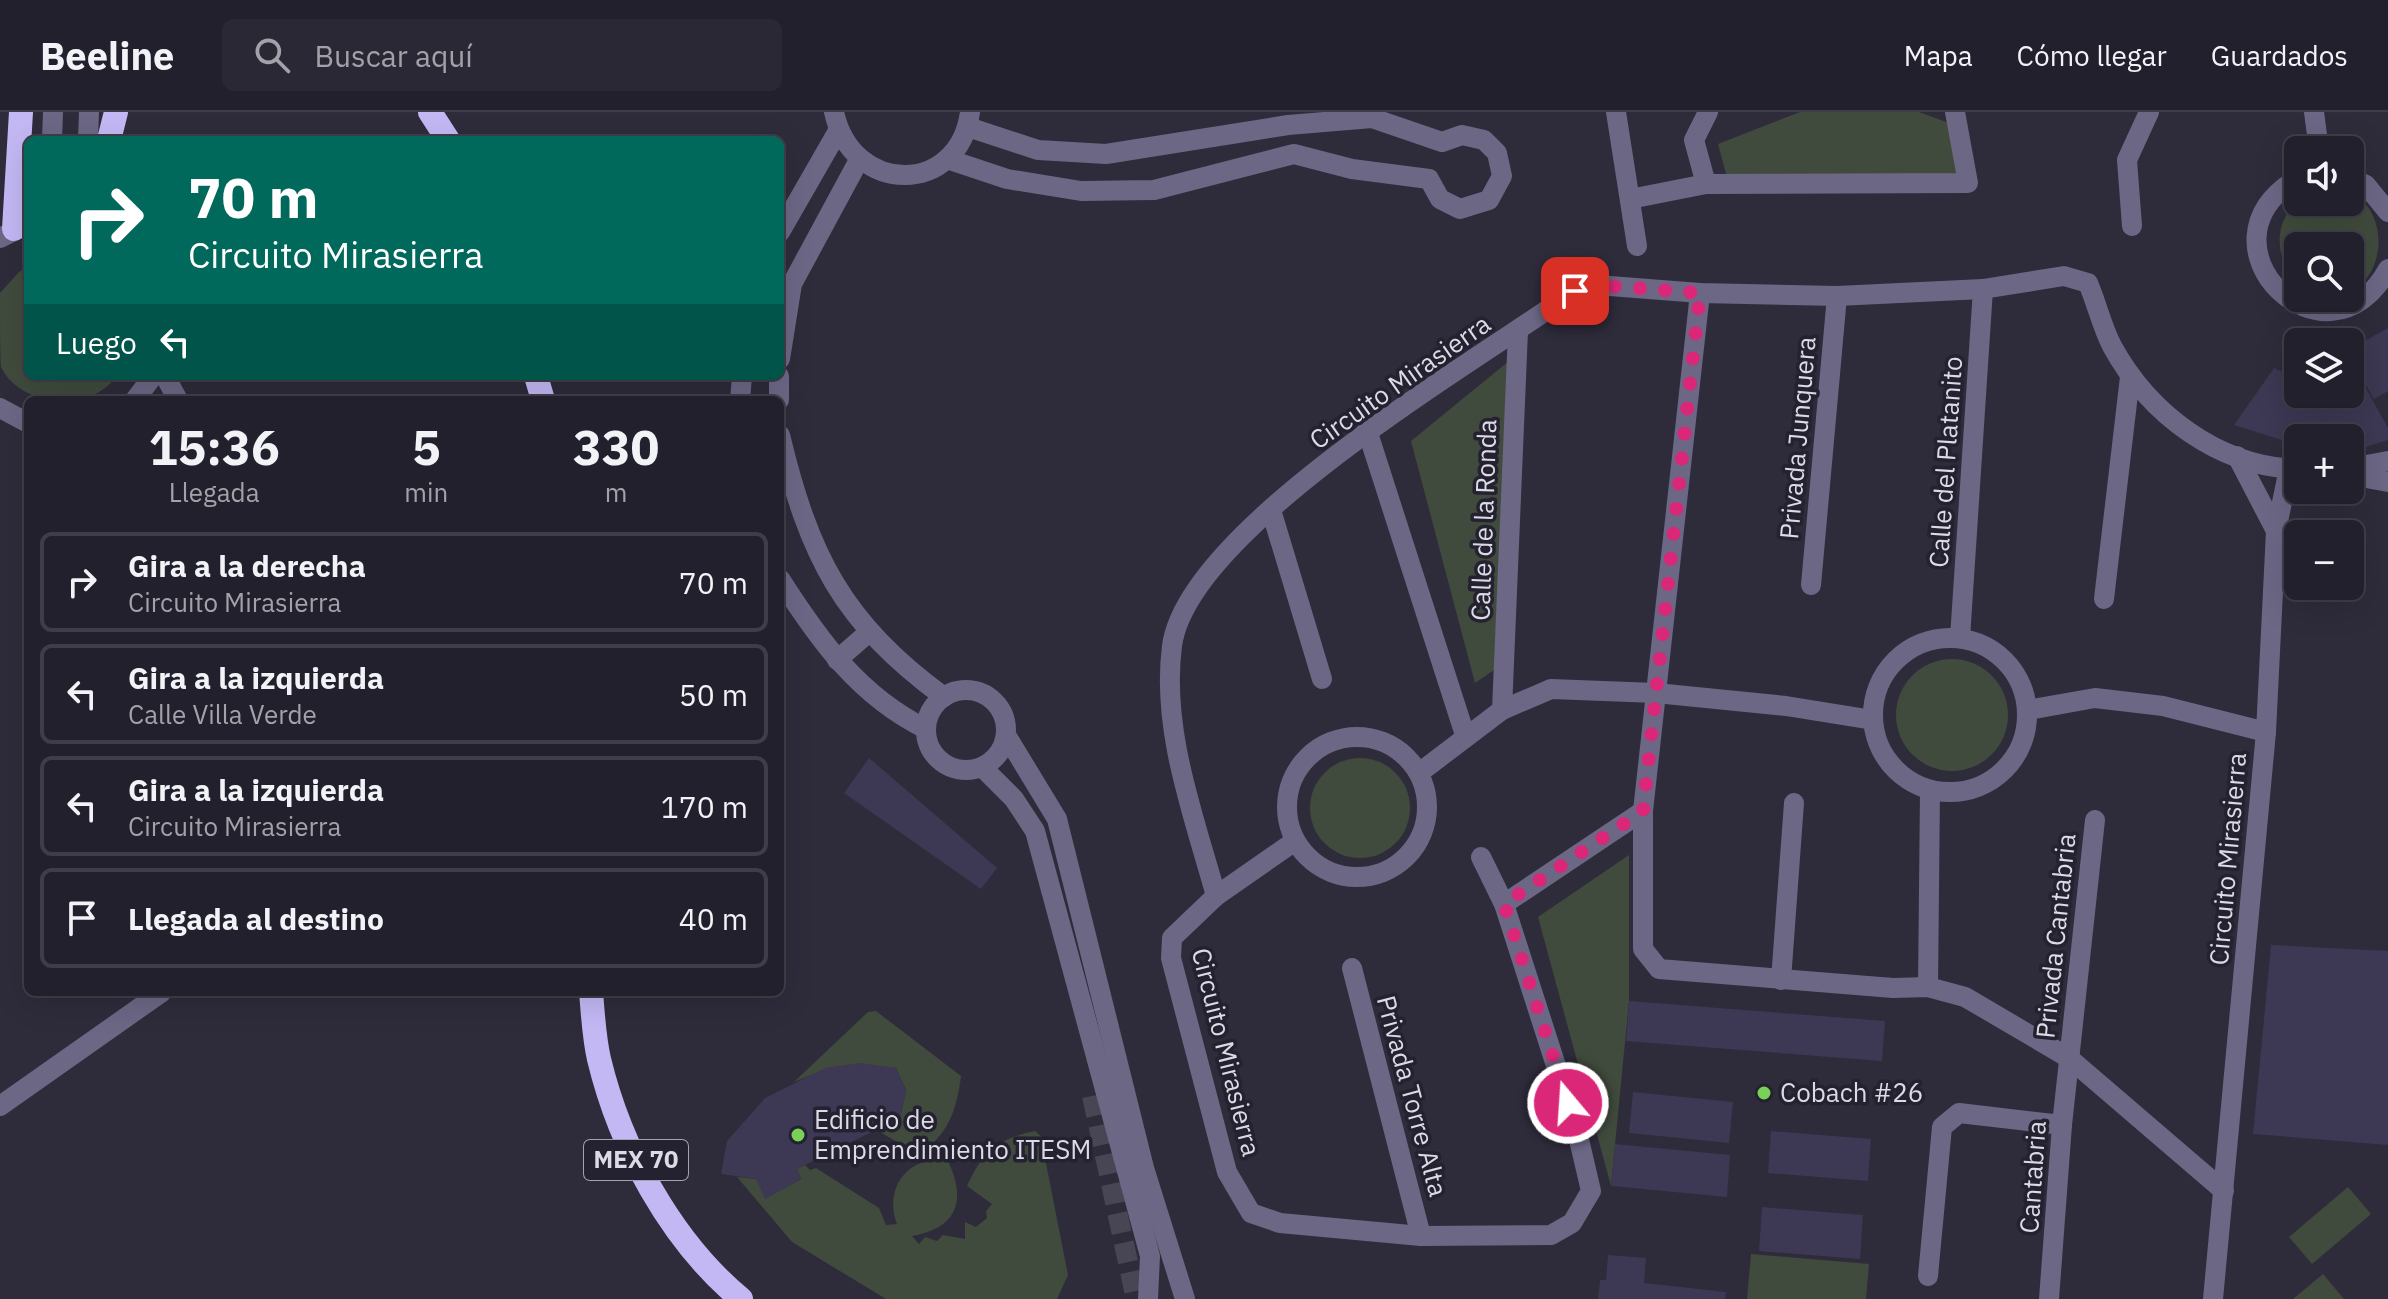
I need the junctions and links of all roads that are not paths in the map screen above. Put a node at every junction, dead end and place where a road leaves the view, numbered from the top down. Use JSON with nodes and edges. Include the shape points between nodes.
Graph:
{"nodes":[{"id":1,"x":21,"y":112,"type":"edge"},
{"id":2,"x":53,"y":112,"type":"edge"},
{"id":3,"x":89,"y":112,"type":"edge"},
{"id":4,"x":116,"y":112,"type":"edge"},
{"id":5,"x":430,"y":112,"type":"edge"},
{"id":6,"x":1616,"y":112,"type":"edge"},
{"id":7,"x":1708,"y":112,"type":"edge"},
{"id":8,"x":1955,"y":112,"type":"edge"},
{"id":9,"x":2149,"y":112,"type":"edge"},
{"id":10,"x":2314,"y":112,"type":"edge"},
{"id":11,"x":969,"y":120,"type":"edge"},
{"id":12,"x":836,"y":122,"type":"edge"},
{"id":13,"x":1288,"y":125,"type":"junction"},
{"id":14,"x":52,"y":136,"type":"edge"},
{"id":15,"x":88,"y":136,"type":"edge"},
{"id":16,"x":110,"y":136,"type":"edge"},
{"id":17,"x":445,"y":136,"type":"edge"},
{"id":18,"x":2317,"y":136,"type":"edge"},
{"id":19,"x":1294,"y":154,"type":"junction"},
{"id":20,"x":947,"y":159,"type":"junction"},
{"id":21,"x":859,"y":160,"type":"junction"},
{"id":22,"x":1706,"y":184,"type":"junction"},
{"id":23,"x":2364,"y":184,"type":"edge"},
{"id":24,"x":2284,"y":187,"type":"edge"},
{"id":25,"x":1630,"y":199,"type":"junction"},
{"id":26,"x":2386,"y":205,"type":"edge"},
{"id":27,"x":784,"y":224,"type":"edge"},
{"id":28,"x":2132,"y":226,"type":"dead end"},
{"id":29,"x":14,"y":231,"type":"edge"},
{"id":30,"x":1637,"y":246,"type":"dead end"},
{"id":31,"x":2388,"y":269,"type":"edge"},
{"id":32,"x":1983,"y":289,"type":"junction"},
{"id":33,"x":2383,"y":292,"type":"edge"},
{"id":34,"x":1700,"y":293,"type":"junction"},
{"id":35,"x":1837,"y":296,"type":"junction"},
{"id":36,"x":1518,"y":331,"type":"junction"},
{"id":37,"x":784,"y":334,"type":"edge"},
{"id":38,"x":2130,"y":377,"type":"junction"},
{"id":39,"x":0,"y":408,"type":"edge"},
{"id":40,"x":24,"y":421,"type":"edge"},
{"id":41,"x":1367,"y":430,"type":"junction"},
{"id":42,"x":784,"y":449,"type":"edge"},
{"id":43,"x":2237,"y":456,"type":"junction"},
{"id":44,"x":2388,"y":461,"type":"edge"},
{"id":45,"x":2364,"y":465,"type":"edge"},
{"id":46,"x":2284,"y":467,"type":"edge"},
{"id":47,"x":2364,"y":478,"type":"edge"},
{"id":48,"x":2388,"y":482,"type":"edge"},
{"id":49,"x":2284,"y":503,"type":"edge"},
{"id":50,"x":1271,"y":510,"type":"junction"},
{"id":51,"x":2276,"y":531,"type":"junction"},
{"id":52,"x":784,"y":585,"type":"edge"},
{"id":53,"x":1811,"y":585,"type":"dead end"},
{"id":54,"x":2104,"y":599,"type":"dead end"},
{"id":55,"x":868,"y":633,"type":"junction"},
{"id":56,"x":1960,"y":638,"type":"junction"},
{"id":57,"x":837,"y":660,"type":"junction"},
{"id":58,"x":1322,"y":679,"type":"dead end"},
{"id":59,"x":1656,"y":693,"type":"junction"},
{"id":60,"x":944,"y":697,"type":"junction"},
{"id":61,"x":1502,"y":710,"type":"junction"},
{"id":62,"x":2028,"y":710,"type":"junction"},
{"id":63,"x":1873,"y":720,"type":"junction"},
{"id":64,"x":926,"y":729,"type":"junction"},
{"id":65,"x":2266,"y":732,"type":"junction"},
{"id":66,"x":1006,"y":735,"type":"junction"},
{"id":67,"x":1465,"y":735,"type":"junction"},
{"id":68,"x":982,"y":767,"type":"junction"},
{"id":69,"x":1419,"y":773,"type":"junction"},
{"id":70,"x":1930,"y":790,"type":"junction"},
{"id":71,"x":1794,"y":803,"type":"dead end"},
{"id":72,"x":1643,"y":811,"type":"junction"},
{"id":73,"x":1057,"y":819,"type":"junction"},
{"id":74,"x":2095,"y":820,"type":"dead end"},
{"id":75,"x":1035,"y":831,"type":"junction"},
{"id":76,"x":1295,"y":841,"type":"junction"},
{"id":77,"x":1481,"y":857,"type":"dead end"},
{"id":78,"x":1216,"y":896,"type":"junction"},
{"id":79,"x":1504,"y":904,"type":"junction"},
{"id":80,"x":1352,"y":968,"type":"dead end"},
{"id":81,"x":1781,"y":980,"type":"junction"},
{"id":82,"x":1928,"y":987,"type":"junction"},
{"id":83,"x":1075,"y":990,"type":"junction"},
{"id":84,"x":156,"y":996,"type":"edge"},
{"id":85,"x":591,"y":996,"type":"edge"},
{"id":86,"x":2069,"y":1058,"type":"junction"},
{"id":87,"x":1092,"y":1096,"type":"tunnel mouth"},
{"id":88,"x":0,"y":1106,"type":"edge"},
{"id":89,"x":2062,"y":1125,"type":"junction"},
{"id":90,"x":2224,"y":1191,"type":"junction"},
{"id":91,"x":1421,"y":1236,"type":"junction"},
{"id":92,"x":1928,"y":1276,"type":"dead end"},
{"id":93,"x":741,"y":1299,"type":"edge"},
{"id":94,"x":1148,"y":1299,"type":"edge"},
{"id":95,"x":1185,"y":1299,"type":"edge"},
{"id":96,"x":2049,"y":1299,"type":"edge"},
{"id":97,"x":2213,"y":1299,"type":"edge"}],
"edges":[{"from":1,"to":29,"type":"highway"},
{"from":2,"to":14,"type":"street"},
{"from":3,"to":15,"type":"street"},
{"from":4,"to":16,"type":"highway"},
{"from":5,"to":17,"type":"highway"},
{"from":6,"to":25,"type":"street"},
{"from":7,"to":22,"type":"street","via":[[1694,140]]},
{"from":8,"to":22,"type":"street","via":[[1968,183]]},
{"from":9,"to":28,"type":"street","via":[[2127,160]]},
{"from":10,"to":18,"type":"street"},
{"from":11,"to":13,"type":"street","via":[[1038,150],[1106,154]]},
{"from":11,"to":20,"type":"street"},
{"from":12,"to":21,"type":"street"},
{"from":12,"to":27,"type":"street"},
{"from":13,"to":19,"type":"street"},
{"from":13,"to":19,"type":"street","via":[[1372,118],[1442,142],[1473,137],[1497,153],[1502,176],[1489,200],[1460,209],[1440,199],[1429,179],[1352,169]]},
{"from":19,"to":20,"type":"street","via":[[1154,190],[1096,191],[1007,179]]},
{"from":20,"to":21,"type":"street","via":[[927,171],[903,175],[880,172]]},
{"from":21,"to":37,"type":"street","via":[[792,284]]},
{"from":22,"to":25,"type":"street"},
{"from":23,"to":26,"type":"street"},
{"from":24,"to":33,"type":"street","via":[[2266,205],[2258,226],[2256,248],[2274,288],[2291,302],[2329,311]]},
{"from":25,"to":30,"type":"street"},
{"from":31,"to":33,"type":"street"},
{"from":32,"to":35,"type":"street","name":"Circuito Mirasierra"},
{"from":32,"to":38,"type":"street","name":"Circuito Mirasierra","via":[[2064,276],[2088,283]]},
{"from":32,"to":56,"type":"street","name":"Calle del Platanito"},
{"from":34,"to":35,"type":"street","name":"Circuito Mirasierra"},
{"from":34,"to":36,"type":"street","name":"Circuito Mirasierra","via":[[1597,285],[1575,291]]},
{"from":34,"to":59,"type":"street"},
{"from":35,"to":53,"type":"street","name":"Privada Junquera"},
{"from":36,"to":41,"type":"street","name":"Circuito Mirasierra"},
{"from":36,"to":61,"type":"street","name":"Calle de la Ronda"},
{"from":38,"to":43,"type":"street","name":"Circuito Mirasierra","via":[[2201,442]]},
{"from":38,"to":54,"type":"street"},
{"from":39,"to":40,"type":"street"},
{"from":41,"to":50,"type":"street","name":"Circuito Mirasierra"},
{"from":41,"to":67,"type":"street","name":"Calle de la Ronda"},
{"from":42,"to":55,"type":"street","via":[[811,543]]},
{"from":43,"to":46,"type":"street","name":"Circuito Mirasierra"},
{"from":43,"to":51,"type":"street"},
{"from":44,"to":45,"type":"street"},
{"from":47,"to":48,"type":"street"},
{"from":49,"to":51,"type":"street","name":"Circuito Mirasierra"},
{"from":50,"to":58,"type":"street"},
{"from":50,"to":78,"type":"street","name":"Circuito Mirasierra","via":[[1194,591],[1172,643],[1168,704]]},
{"from":51,"to":65,"type":"street","name":"Circuito Mirasierra"},
{"from":52,"to":57,"type":"street"},
{"from":55,"to":57,"type":"street"},
{"from":55,"to":60,"type":"street"},
{"from":56,"to":62,"type":"street","via":[[1986,646],[2007,662],[2022,684]]},
{"from":56,"to":63,"type":"street","via":[[1937,639],[1897,659],[1883,676]]},
{"from":57,"to":64,"type":"street","via":[[872,697]]},
{"from":59,"to":61,"type":"street","via":[[1551,689]]},
{"from":59,"to":63,"type":"street"},
{"from":59,"to":72,"type":"street"},
{"from":60,"to":64,"type":"street","via":[[928,716]]},
{"from":60,"to":66,"type":"street","via":[[968,690],[991,699],[1005,721]]},
{"from":61,"to":67,"type":"street"},
{"from":62,"to":65,"type":"street","via":[[2095,698],[2163,706]]},
{"from":62,"to":70,"type":"street","via":[[2026,735],[2000,776],[1953,793]]},
{"from":63,"to":70,"type":"street","via":[[1890,764]]},
{"from":64,"to":68,"type":"street","via":[[933,753],[943,763],[955,769]]},
{"from":65,"to":90,"type":"street","name":"Circuito Mirasierra"},
{"from":66,"to":68,"type":"street","via":[[1002,748]]},
{"from":66,"to":73,"type":"street"},
{"from":67,"to":69,"type":"street"},
{"from":68,"to":75,"type":"street","via":[[1014,799]]},
{"from":69,"to":76,"type":"street","via":[[1406,755],[1387,743],[1355,737],[1323,745],[1305,758],[1293,777],[1287,798]]},
{"from":69,"to":76,"type":"street","via":[[1428,796],[1427,820],[1422,838],[1397,866],[1369,877],[1332,873]]},
{"from":70,"to":82,"type":"street"},
{"from":71,"to":81,"type":"street"},
{"from":72,"to":79,"type":"street"},
{"from":72,"to":81,"type":"street","via":[[1643,949],[1659,969]]},
{"from":73,"to":75,"type":"street"},
{"from":73,"to":95,"type":"street","via":[[1144,1168]]},
{"from":74,"to":86,"type":"street","name":"Privada Cantabria"},
{"from":75,"to":83,"type":"street"},
{"from":76,"to":78,"type":"street"},
{"from":77,"to":79,"type":"street","name":"Circuito Mirasierra"},
{"from":78,"to":91,"type":"street","name":"Circuito Mirasierra","via":[[1172,938],[1171,958],[1227,1172],[1251,1213],[1280,1223]]},
{"from":79,"to":91,"type":"street","name":"Circuito Mirasierra","via":[[1577,1131],[1591,1191],[1572,1223],[1551,1235]]},
{"from":80,"to":91,"type":"street","name":"Privada Torre Alta"},
{"from":81,"to":82,"type":"street"},
{"from":82,"to":86,"type":"street","via":[[1965,997]]},
{"from":83,"to":87,"type":"street","via":[[1074,1025]]},
{"from":83,"to":94,"type":"street","via":[[1150,1256]]},
{"from":84,"to":88,"type":"street"},
{"from":85,"to":93,"type":"highway","number":"MEX 70","via":[[599,1058],[634,1157],[662,1205]]},
{"from":86,"to":89,"type":"street","name":"Cantabria"},
{"from":86,"to":90,"type":"street"},
{"from":89,"to":92,"type":"street","via":[[1959,1113],[1942,1127]]},
{"from":89,"to":96,"type":"street","name":"Cantabria"},
{"from":90,"to":97,"type":"street","name":"Circuito Mirasierra"}]}
